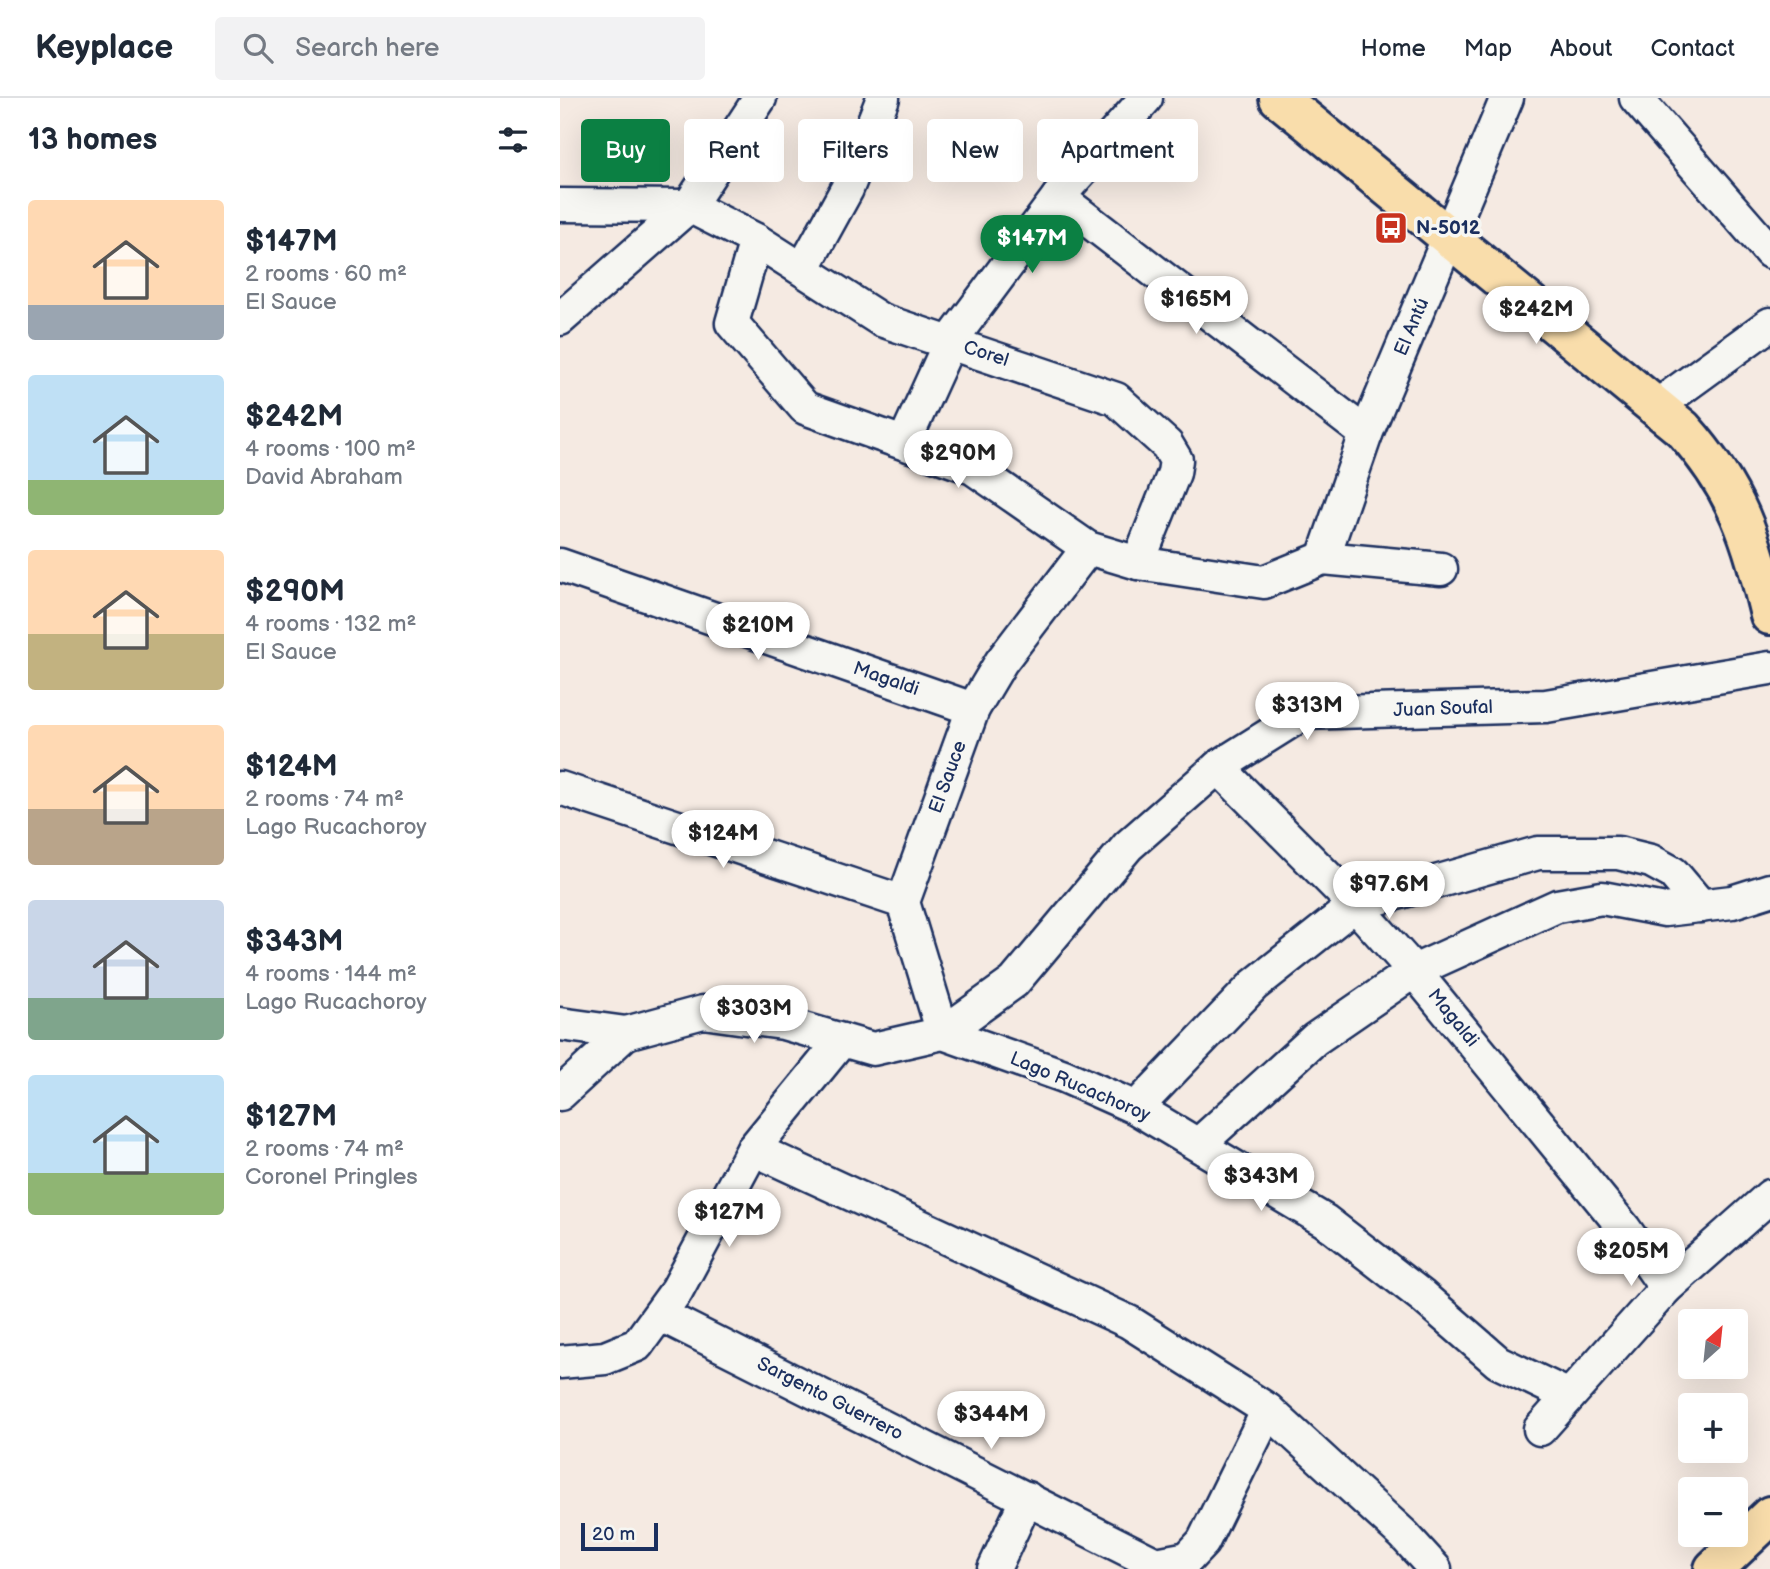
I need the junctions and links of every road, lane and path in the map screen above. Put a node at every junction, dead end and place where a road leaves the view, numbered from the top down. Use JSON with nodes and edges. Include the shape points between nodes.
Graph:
{"nodes":[{"id":1,"x":760,"y":98,"type":"edge"},
{"id":2,"x":883,"y":98,"type":"edge"},
{"id":3,"x":1146,"y":98,"type":"edge"},
{"id":4,"x":1279,"y":98,"type":"edge"},
{"id":5,"x":1507,"y":98,"type":"edge"},
{"id":6,"x":1636,"y":98,"type":"edge"},
{"id":7,"x":1058,"y":197,"type":"junction"},
{"id":8,"x":561,"y":202,"type":"edge"},
{"id":9,"x":689,"y":206,"type":"junction"},
{"id":10,"x":1449,"y":239,"type":"junction"},
{"id":11,"x":756,"y":240,"type":"junction"},
{"id":12,"x":1770,"y":251,"type":"edge"},
{"id":13,"x":803,"y":269,"type":"junction"},
{"id":14,"x":560,"y":319,"type":"edge"},
{"id":15,"x":1770,"y":324,"type":"edge"},
{"id":16,"x":950,"y":342,"type":"junction"},
{"id":17,"x":1657,"y":406,"type":"junction"},
{"id":18,"x":1366,"y":434,"type":"junction"},
{"id":19,"x":904,"y":443,"type":"junction"},
{"id":20,"x":1088,"y":548,"type":"junction"},
{"id":21,"x":1323,"y":558,"type":"junction"},
{"id":22,"x":1138,"y":563,"type":"junction"},
{"id":23,"x":560,"y":565,"type":"edge"},
{"id":24,"x":1441,"y":569,"type":"dead end"},
{"id":25,"x":1770,"y":615,"type":"edge"},
{"id":26,"x":1770,"y":668,"type":"edge"},
{"id":27,"x":973,"y":709,"type":"junction"},
{"id":28,"x":1218,"y":767,"type":"junction"},
{"id":29,"x":560,"y":788,"type":"edge"},
{"id":30,"x":1770,"y":890,"type":"edge"},
{"id":31,"x":903,"y":902,"type":"junction"},
{"id":32,"x":1355,"y":905,"type":"junction"},
{"id":33,"x":1701,"y":906,"type":"junction"},
{"id":34,"x":1414,"y":971,"type":"junction"},
{"id":35,"x":560,"y":1024,"type":"edge"},
{"id":36,"x":626,"y":1033,"type":"junction"},
{"id":37,"x":943,"y":1033,"type":"junction"},
{"id":38,"x":842,"y":1040,"type":"junction"},
{"id":39,"x":560,"y":1094,"type":"edge"},
{"id":40,"x":1136,"y":1108,"type":"junction"},
{"id":41,"x":1199,"y":1144,"type":"junction"},
{"id":42,"x":753,"y":1149,"type":"junction"},
{"id":43,"x":1770,"y":1196,"type":"edge"},
{"id":44,"x":1666,"y":1289,"type":"junction"},
{"id":45,"x":661,"y":1315,"type":"junction"},
{"id":46,"x":560,"y":1362,"type":"edge"},
{"id":47,"x":1569,"y":1396,"type":"junction"},
{"id":48,"x":1268,"y":1410,"type":"junction"},
{"id":49,"x":1540,"y":1429,"type":"dead end"},
{"id":50,"x":1027,"y":1499,"type":"junction"},
{"id":51,"x":1770,"y":1516,"type":"edge"},
{"id":52,"x":994,"y":1569,"type":"edge"},
{"id":53,"x":1435,"y":1569,"type":"edge"},
{"id":54,"x":1714,"y":1569,"type":"edge"}],
"edges":[{"from":1,"to":9,"type":"street"},
{"from":2,"to":13,"type":"street","via":[[847,189]]},
{"from":3,"to":7,"type":"street"},
{"from":4,"to":10,"type":"main road"},
{"from":5,"to":10,"type":"street","name":"El Antú"},
{"from":6,"to":12,"type":"street"},
{"from":7,"to":16,"type":"street"},
{"from":7,"to":18,"type":"street"},
{"from":8,"to":9,"type":"street"},
{"from":9,"to":11,"type":"street","name":"Corel"},
{"from":9,"to":14,"type":"street"},
{"from":10,"to":17,"type":"main road"},
{"from":10,"to":18,"type":"street","name":"El Antú"},
{"from":11,"to":13,"type":"street","name":"Corel"},
{"from":11,"to":19,"type":"street","via":[[732,323],[805,408]]},
{"from":13,"to":16,"type":"street","name":"Corel","via":[[881,320]]},
{"from":15,"to":17,"type":"street"},
{"from":16,"to":19,"type":"street"},
{"from":16,"to":22,"type":"street","name":"Corel","via":[[1116,399],[1167,445],[1176,460],[1174,473]]},
{"from":17,"to":25,"type":"main road","via":[[1708,458],[1729,489],[1745,522]]},
{"from":18,"to":21,"type":"street","name":"El Antú"},
{"from":19,"to":20,"type":"street","via":[[973,468]]},
{"from":20,"to":22,"type":"street"},
{"from":20,"to":27,"type":"street","name":"El Sauce","via":[[1001,662]]},
{"from":21,"to":22,"type":"street","via":[[1264,582]]},
{"from":21,"to":24,"type":"street"},
{"from":23,"to":27,"type":"street","name":"Magaldi"},
{"from":26,"to":28,"type":"street","name":"Juan Soufal","via":[[1546,706],[1304,713]]},
{"from":27,"to":31,"type":"street","name":"El Sauce"},
{"from":28,"to":32,"type":"street","name":"Magaldi"},
{"from":28,"to":37,"type":"street","name":"Juan Soufal","via":[[1128,846],[1014,982]]},
{"from":29,"to":31,"type":"street"},
{"from":30,"to":33,"type":"street"},
{"from":31,"to":37,"type":"street"},
{"from":32,"to":33,"type":"street","via":[[1538,853],[1618,853],[1651,861],[1673,873]]},
{"from":32,"to":34,"type":"street","name":"Magaldi"},
{"from":32,"to":40,"type":"street","via":[[1254,985]]},
{"from":33,"to":34,"type":"street","via":[[1665,909],[1602,898],[1557,906]]},
{"from":34,"to":41,"type":"street","via":[[1315,1039]]},
{"from":34,"to":44,"type":"street","name":"Magaldi","via":[[1624,1228]]},
{"from":35,"to":36,"type":"street"},
{"from":36,"to":38,"type":"street","via":[[703,1012],[783,1023]]},
{"from":36,"to":39,"type":"street"},
{"from":37,"to":38,"type":"street","via":[[873,1049]]},
{"from":37,"to":40,"type":"street","name":"Lago Rucachoroy","via":[[1064,1076]]},
{"from":38,"to":42,"type":"street"},
{"from":40,"to":41,"type":"street","name":"Lago Rucachoroy"},
{"from":41,"to":47,"type":"street","name":"Lago Rucachoroy","via":[[1325,1221],[1498,1362]]},
{"from":42,"to":45,"type":"street"},
{"from":42,"to":48,"type":"street","via":[[1129,1322]]},
{"from":43,"to":44,"type":"street"},
{"from":44,"to":47,"type":"street"},
{"from":45,"to":46,"type":"street","via":[[637,1345],[605,1358]]},
{"from":45,"to":50,"type":"street","name":"Sargento Guerrero"},
{"from":47,"to":49,"type":"street"},
{"from":48,"to":50,"type":"street","name":"Sargento Guerrero","via":[[1203,1542],[1188,1558],[1156,1564]]},
{"from":48,"to":53,"type":"street"},
{"from":50,"to":52,"type":"street"},
{"from":51,"to":54,"type":"main road"}]}
